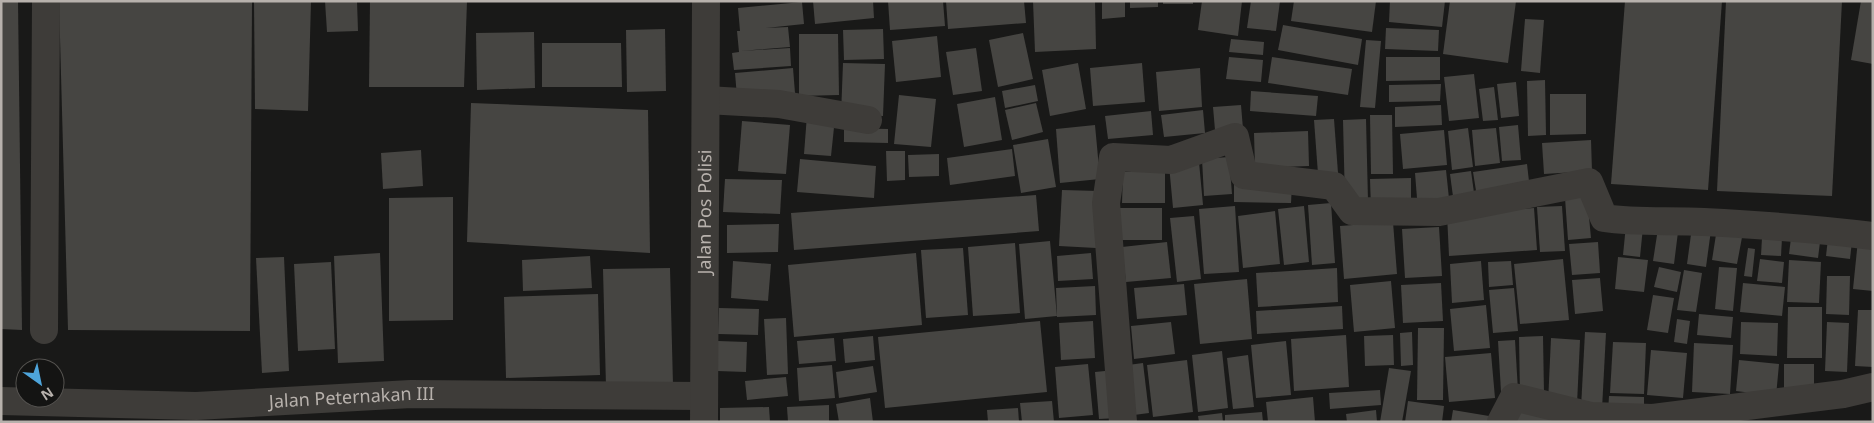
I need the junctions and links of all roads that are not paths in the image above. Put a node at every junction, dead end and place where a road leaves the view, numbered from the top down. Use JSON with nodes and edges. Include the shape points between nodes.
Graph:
{"nodes":[{"id":1,"x":46,"y":1,"type":"edge"},
{"id":2,"x":706,"y":1,"type":"edge"},
{"id":3,"x":706,"y":100,"type":"junction"},
{"id":4,"x":868,"y":120,"type":"dead end"},
{"id":5,"x":1873,"y":236,"type":"edge"},
{"id":6,"x":44,"y":330,"type":"dead end"},
{"id":7,"x":1873,"y":387,"type":"edge"},
{"id":8,"x":1,"y":401,"type":"edge"},
{"id":9,"x":704,"y":409,"type":"edge"},
{"id":10,"x":1123,"y":422,"type":"edge"},
{"id":11,"x":1501,"y":422,"type":"edge"}],
"edges":[{"from":1,"to":6,"type":"street"},
{"from":2,"to":3,"type":"street","name":"Jalan Pos Polisi"},
{"from":3,"to":4,"type":"street","via":[[778,104]]},
{"from":3,"to":9,"type":"street","name":"Jalan Pos Polisi"},
{"from":5,"to":10,"type":"street","via":[[1712,222],[1604,218],[1589,182],[1440,212],[1352,211],[1334,186],[1244,175],[1235,137],[1171,160],[1113,157],[1106,203]]},
{"from":7,"to":11,"type":"street","via":[[1843,394],[1653,418],[1592,416],[1514,397]]},
{"from":8,"to":9,"type":"street","name":"Jalan Peternakan III","via":[[196,406],[411,394]]}]}
